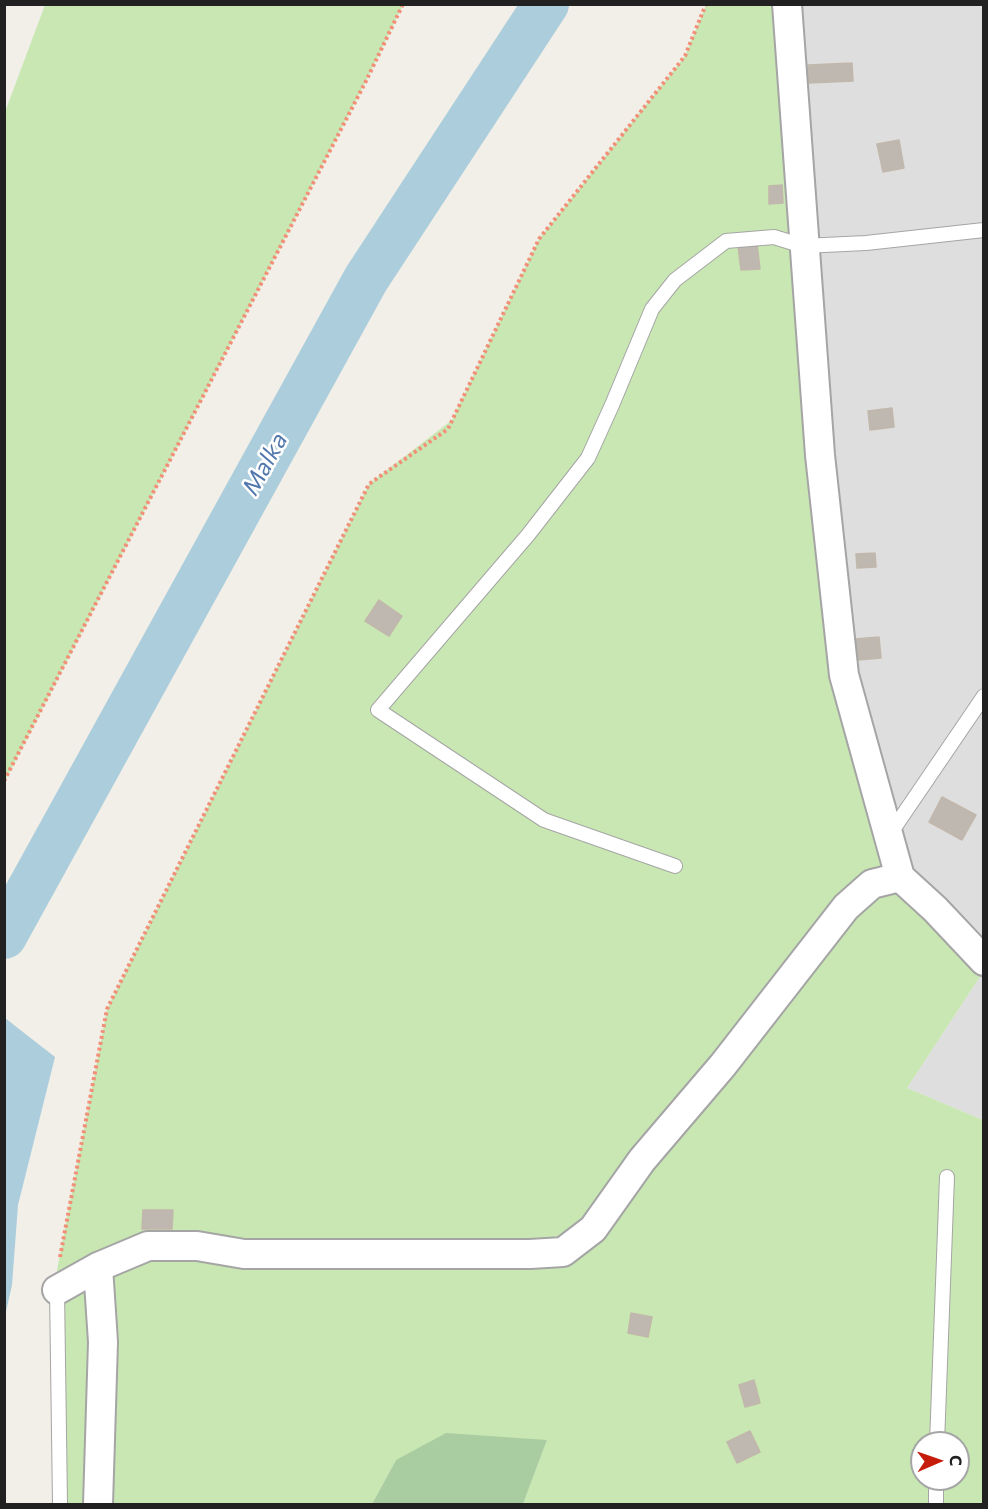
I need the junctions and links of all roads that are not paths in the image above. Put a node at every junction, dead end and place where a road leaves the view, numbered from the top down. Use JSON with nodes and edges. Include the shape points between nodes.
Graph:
{"nodes":[{"id":1,"x":787,"y":4,"type":"edge"},
{"id":2,"x":984,"y":230,"type":"edge"},
{"id":3,"x":803,"y":246,"type":"junction"},
{"id":4,"x":984,"y":696,"type":"edge"},
{"id":5,"x":889,"y":836,"type":"junction"},
{"id":6,"x":675,"y":866,"type":"dead end"},
{"id":7,"x":900,"y":877,"type":"junction"},
{"id":8,"x":984,"y":961,"type":"edge"},
{"id":9,"x":947,"y":1177,"type":"dead end"},
{"id":10,"x":98,"y":1267,"type":"junction"},
{"id":11,"x":57,"y":1290,"type":"joint"},
{"id":12,"x":937,"y":1431,"type":"edge"},
{"id":13,"x":60,"y":1504,"type":"edge"},
{"id":14,"x":98,"y":1504,"type":"edge"}],
"edges":[{"from":1,"to":3,"type":"street"},
{"from":2,"to":3,"type":"lane"},
{"from":3,"to":5,"type":"street","via":[[844,675]]},
{"from":3,"to":6,"type":"lane","via":[[774,237],[726,241],[675,280],[652,309],[588,459],[528,536],[378,710],[544,820]]},
{"from":4,"to":5,"type":"lane"},
{"from":5,"to":7,"type":"street"},
{"from":7,"to":8,"type":"street"},
{"from":7,"to":10,"type":"street","via":[[872,884],[846,907],[723,1065],[642,1160],[593,1229],[563,1252],[244,1254],[197,1246],[148,1246]]},
{"from":9,"to":12,"type":"lane"},
{"from":10,"to":11,"type":"street"},
{"from":10,"to":14,"type":"street","via":[[103,1342]]},
{"from":11,"to":13,"type":"lane"}]}
